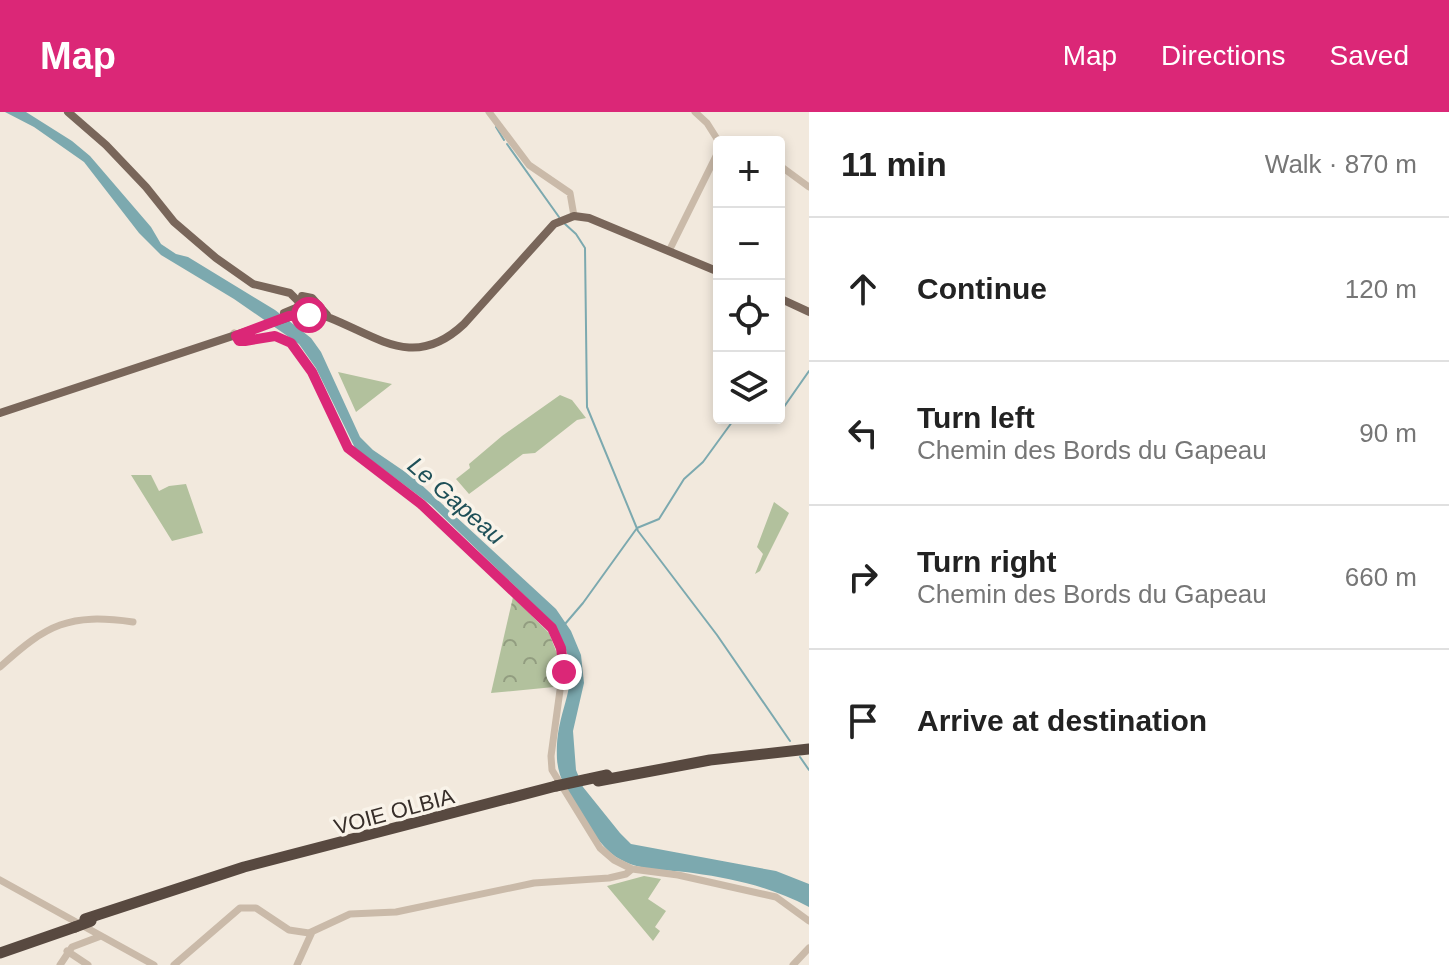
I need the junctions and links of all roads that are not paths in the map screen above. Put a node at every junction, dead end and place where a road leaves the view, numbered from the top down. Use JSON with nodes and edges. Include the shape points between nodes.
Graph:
{"nodes":[{"id":1,"x":68,"y":112,"type":"edge"},
{"id":2,"x":489,"y":112,"type":"edge"},
{"id":3,"x":695,"y":112,"type":"edge"},
{"id":4,"x":714,"y":136,"type":"edge"},
{"id":5,"x":713,"y":162,"type":"edge"},
{"id":6,"x":785,"y":169,"type":"edge"},
{"id":7,"x":809,"y":187,"type":"edge"},
{"id":8,"x":574,"y":216,"type":"junction"},
{"id":9,"x":669,"y":251,"type":"junction"},
{"id":10,"x":713,"y":269,"type":"edge"},
{"id":11,"x":241,"y":277,"type":"junction"},
{"id":12,"x":279,"y":291,"type":"junction"},
{"id":13,"x":785,"y":301,"type":"edge"},
{"id":14,"x":306,"y":307,"type":"junction"},
{"id":15,"x":809,"y":312,"type":"edge"},
{"id":16,"x":286,"y":314,"type":"junction"},
{"id":17,"x":259,"y":324,"type":"junction"},
{"id":18,"x":235,"y":335,"type":"junction"},
{"id":19,"x":164,"y":359,"type":"junction"},
{"id":20,"x":0,"y":413,"type":"edge"},
{"id":21,"x":133,"y":622,"type":"dead end"},
{"id":22,"x":0,"y":667,"type":"edge"},
{"id":23,"x":809,"y":746,"type":"edge"},
{"id":24,"x":632,"y":869,"type":"junction"},
{"id":25,"x":0,"y":880,"type":"edge"},
{"id":26,"x":809,"y":921,"type":"edge"},
{"id":27,"x":312,"y":932,"type":"junction"},
{"id":28,"x":101,"y":936,"type":"junction"},
{"id":29,"x":809,"y":948,"type":"edge"},
{"id":30,"x":0,"y":951,"type":"edge"},
{"id":31,"x":67,"y":951,"type":"junction"},
{"id":32,"x":60,"y":965,"type":"edge"},
{"id":33,"x":88,"y":965,"type":"edge"},
{"id":34,"x":154,"y":965,"type":"edge"},
{"id":35,"x":174,"y":965,"type":"edge"},
{"id":36,"x":297,"y":965,"type":"edge"},
{"id":37,"x":793,"y":965,"type":"edge"}],
"edges":[{"from":1,"to":11,"type":"main road","via":[[131,171],[174,222]]},
{"from":2,"to":8,"type":"street","via":[[529,165],[570,193]]},
{"from":3,"to":4,"type":"street"},
{"from":5,"to":9,"type":"street"},
{"from":6,"to":7,"type":"street"},
{"from":8,"to":9,"type":"main road"},
{"from":8,"to":14,"type":"main road","via":[[554,224],[464,324],[431,345],[391,346]]},
{"from":9,"to":10,"type":"main road"},
{"from":11,"to":12,"type":"main road"},
{"from":11,"to":14,"type":"main road","via":[[290,289]]},
{"from":12,"to":14,"type":"main road"},
{"from":12,"to":16,"type":"main road","via":[[290,302]]},
{"from":13,"to":15,"type":"main road"},
{"from":14,"to":16,"type":"main road"},
{"from":16,"to":17,"type":"main road"},
{"from":17,"to":18,"type":"main road"},
{"from":17,"to":19,"type":"main road"},
{"from":18,"to":19,"type":"main road"},
{"from":18,"to":24,"type":"street","via":[[239,341],[282,337],[291,343],[312,372],[348,448],[421,504],[552,628],[564,661],[552,770],[600,848]]},
{"from":19,"to":20,"type":"main road"},
{"from":21,"to":22,"type":"street","via":[[103,617],[64,623],[32,638]]},
{"from":23,"to":30,"type":"highway","name":"VOIE OLBIA","bridge":true,"via":[[699,758],[556,788],[238,873]]},
{"from":24,"to":26,"type":"street","via":[[776,897]]},
{"from":24,"to":27,"type":"street","via":[[609,878],[534,883],[396,912],[350,914]]},
{"from":25,"to":28,"type":"street"},
{"from":27,"to":35,"type":"street","via":[[289,930],[256,908],[240,908]]},
{"from":27,"to":36,"type":"street"},
{"from":28,"to":31,"type":"street"},
{"from":28,"to":34,"type":"street"},
{"from":29,"to":37,"type":"street"},
{"from":31,"to":32,"type":"street"},
{"from":31,"to":33,"type":"street"}]}
